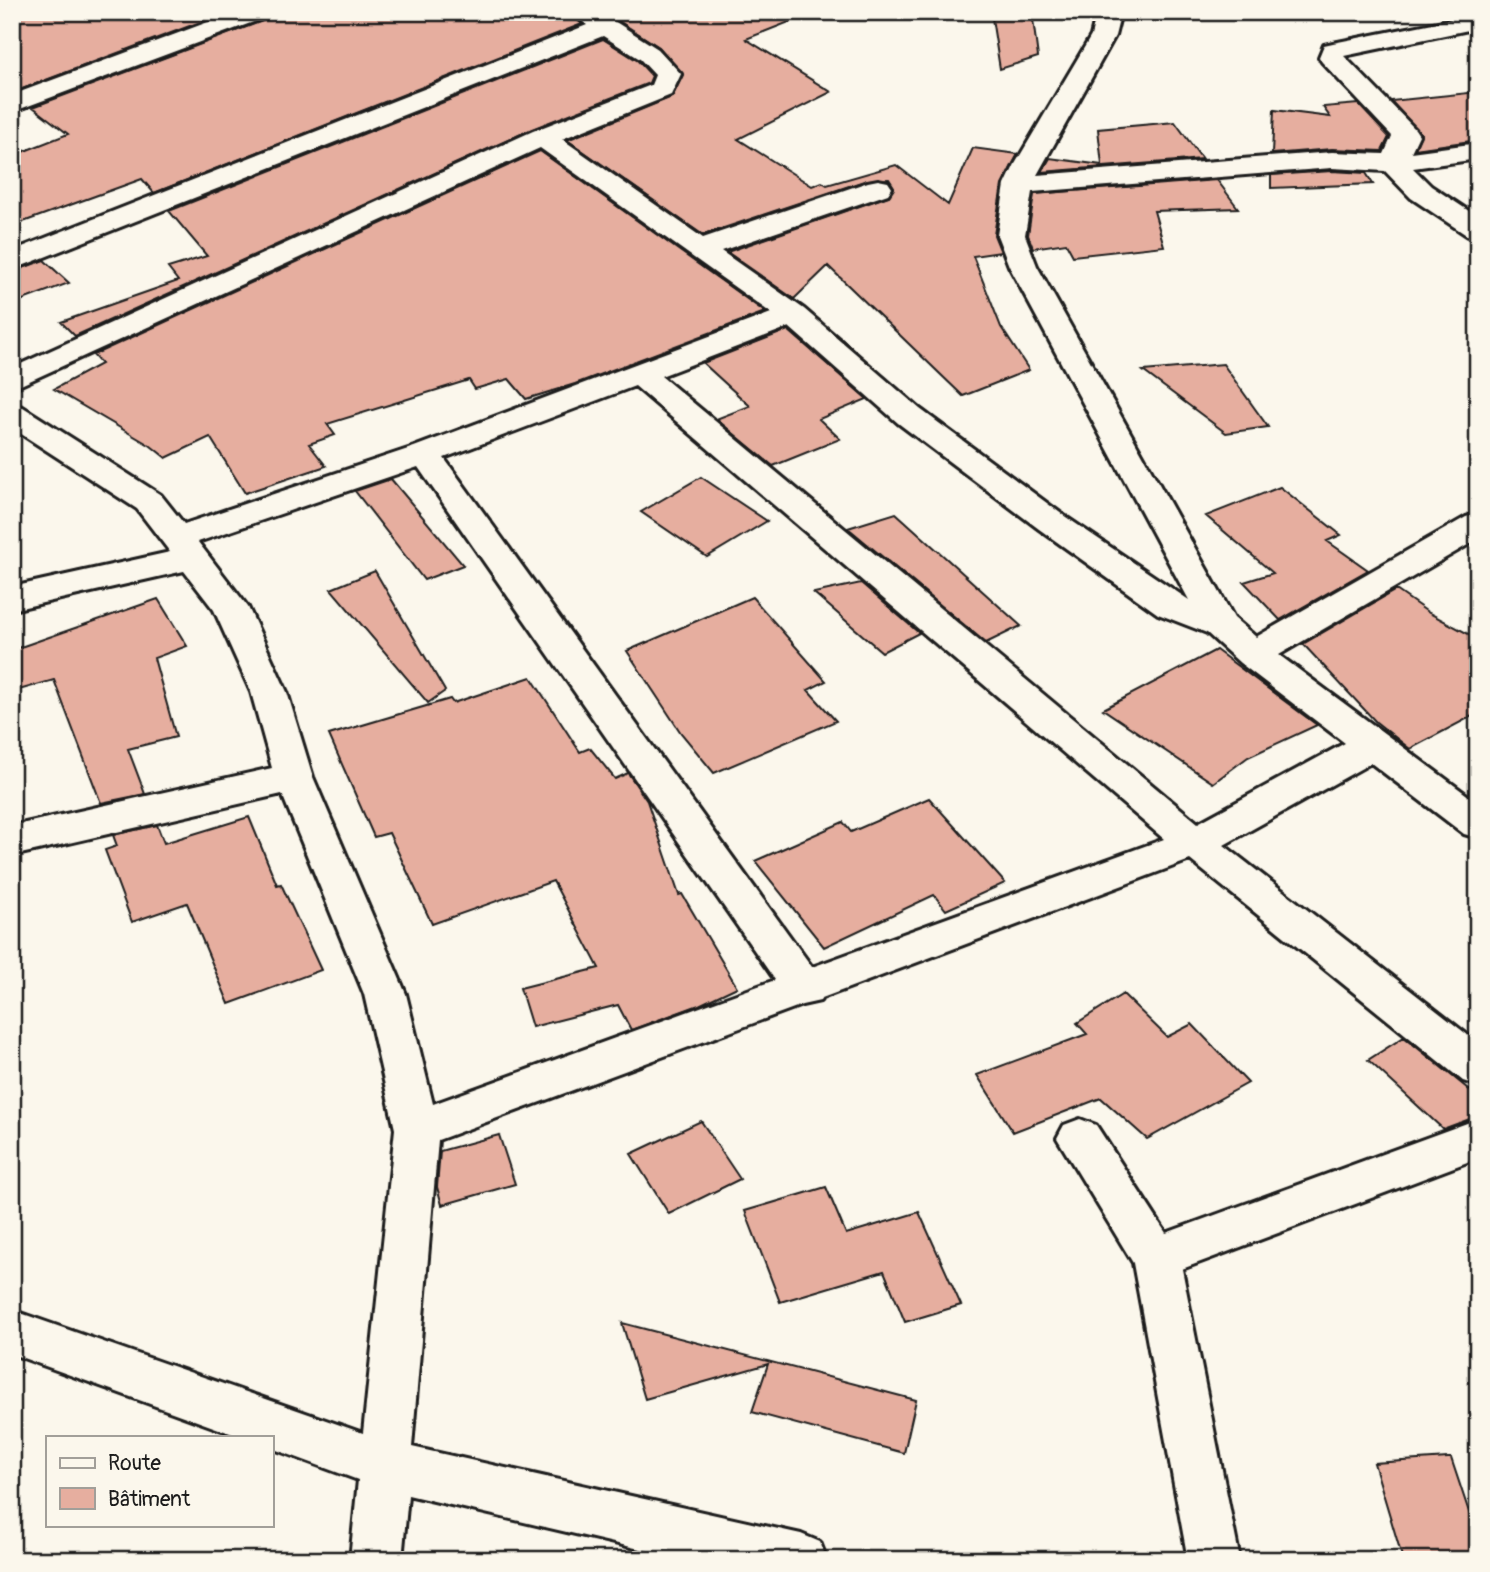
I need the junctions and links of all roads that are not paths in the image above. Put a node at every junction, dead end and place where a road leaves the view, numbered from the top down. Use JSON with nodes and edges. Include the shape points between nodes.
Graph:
{"nodes":[{"id":1,"x":258,"y":12,"type":"edge"},
{"id":2,"x":583,"y":12,"type":"edge"},
{"id":3,"x":1109,"y":12,"type":"edge"},
{"id":4,"x":1478,"y":21,"type":"edge"},
{"id":5,"x":606,"y":26,"type":"junction"},
{"id":6,"x":12,"y":104,"type":"edge"},
{"id":7,"x":542,"y":137,"type":"junction"},
{"id":8,"x":1478,"y":151,"type":"edge"},
{"id":9,"x":1393,"y":163,"type":"junction"},
{"id":10,"x":1019,"y":185,"type":"junction"},
{"id":11,"x":878,"y":188,"type":"dead end"},
{"id":12,"x":1478,"y":230,"type":"edge"},
{"id":13,"x":699,"y":249,"type":"junction"},
{"id":14,"x":12,"y":261,"type":"edge"},
{"id":15,"x":793,"y":314,"type":"junction"},
{"id":16,"x":639,"y":374,"type":"junction"},
{"id":17,"x":12,"y":380,"type":"edge"},
{"id":18,"x":12,"y":414,"type":"edge"},
{"id":19,"x":425,"y":454,"type":"junction"},
{"id":20,"x":1478,"y":524,"type":"edge"},
{"id":21,"x":185,"y":548,"type":"junction"},
{"id":22,"x":12,"y":599,"type":"edge"},
{"id":23,"x":1220,"y":625,"type":"junction"},
{"id":24,"x":1253,"y":654,"type":"junction"},
{"id":25,"x":1374,"y":744,"type":"junction"},
{"id":26,"x":294,"y":777,"type":"junction"},
{"id":27,"x":1478,"y":824,"type":"edge"},
{"id":28,"x":12,"y":841,"type":"edge"},
{"id":29,"x":1195,"y":843,"type":"junction"},
{"id":30,"x":804,"y":989,"type":"junction"},
{"id":31,"x":1478,"y":1068,"type":"edge"},
{"id":32,"x":417,"y":1129,"type":"junction"},
{"id":33,"x":1080,"y":1138,"type":"dead end"},
{"id":34,"x":1478,"y":1138,"type":"edge"},
{"id":35,"x":1156,"y":1258,"type":"junction"},
{"id":36,"x":12,"y":1332,"type":"edge"},
{"id":37,"x":387,"y":1466,"type":"junction"},
{"id":38,"x":376,"y":1560,"type":"edge"},
{"id":39,"x":801,"y":1560,"type":"edge"},
{"id":40,"x":1214,"y":1560,"type":"edge"}],
"edges":[{"from":1,"to":6,"type":"street"},
{"from":2,"to":5,"type":"street"},
{"from":3,"to":10,"type":"street","via":[[1103,36]]},
{"from":4,"to":9,"type":"street","via":[[1333,50],[1332,57],[1406,135]]},
{"from":5,"to":7,"type":"street","via":[[649,54],[668,74],[662,90]]},
{"from":5,"to":14,"type":"street"},
{"from":7,"to":13,"type":"street"},
{"from":7,"to":17,"type":"street"},
{"from":8,"to":9,"type":"street"},
{"from":9,"to":10,"type":"street","via":[[1332,160]]},
{"from":9,"to":12,"type":"street","via":[[1421,192]]},
{"from":10,"to":23,"type":"street","via":[[1011,235],[1023,266]]},
{"from":11,"to":13,"type":"street"},
{"from":13,"to":15,"type":"street"},
{"from":15,"to":16,"type":"street"},
{"from":15,"to":23,"type":"street","via":[[909,416],[1051,522],[1170,607]]},
{"from":16,"to":19,"type":"street"},
{"from":16,"to":29,"type":"street"},
{"from":18,"to":21,"type":"street","via":[[149,502]]},
{"from":19,"to":21,"type":"street"},
{"from":19,"to":30,"type":"street"},
{"from":20,"to":24,"type":"street"},
{"from":21,"to":22,"type":"street"},
{"from":21,"to":26,"type":"street","via":[[230,607],[269,692]]},
{"from":23,"to":24,"type":"street"},
{"from":24,"to":25,"type":"street"},
{"from":25,"to":27,"type":"street"},
{"from":25,"to":29,"type":"street"},
{"from":26,"to":28,"type":"street"},
{"from":26,"to":32,"type":"street","via":[[385,994]]},
{"from":29,"to":30,"type":"street"},
{"from":29,"to":31,"type":"street"},
{"from":30,"to":32,"type":"street"},
{"from":32,"to":37,"type":"street"},
{"from":33,"to":35,"type":"street"},
{"from":34,"to":35,"type":"street"},
{"from":35,"to":40,"type":"street"},
{"from":36,"to":37,"type":"street"},
{"from":37,"to":38,"type":"street"},
{"from":37,"to":39,"type":"street"}]}
